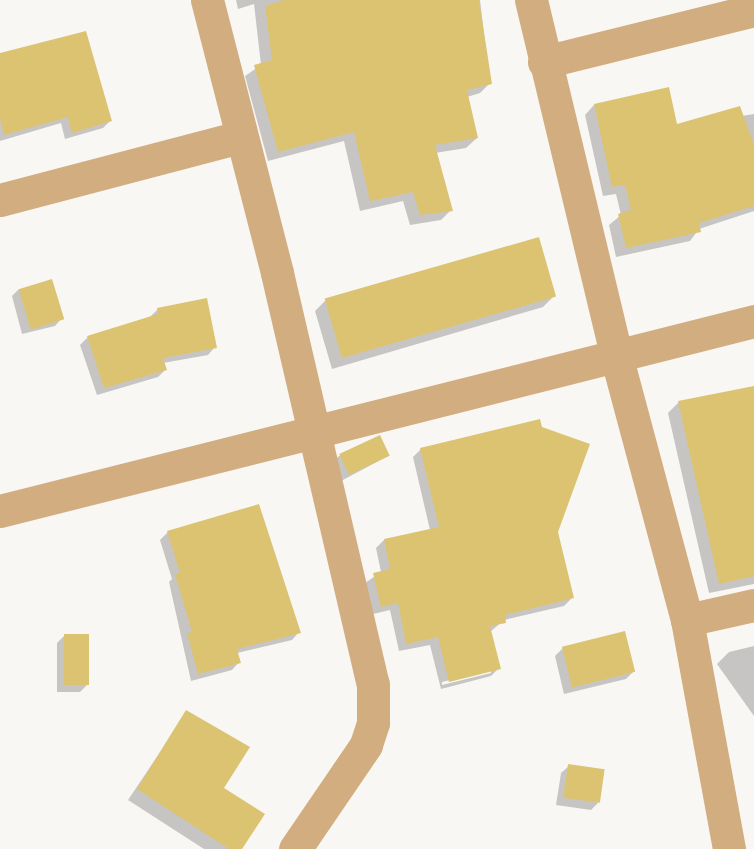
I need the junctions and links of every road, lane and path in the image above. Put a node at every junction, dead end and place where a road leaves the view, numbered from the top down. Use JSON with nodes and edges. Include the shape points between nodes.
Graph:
{"nodes":[{"id":1,"x":207,"y":0,"type":"edge"},
{"id":2,"x":531,"y":0,"type":"edge"},
{"id":3,"x":754,"y":10,"type":"edge"},
{"id":4,"x":544,"y":62,"type":"junction"},
{"id":5,"x":240,"y":137,"type":"junction"},
{"id":6,"x":0,"y":201,"type":"edge"},
{"id":7,"x":754,"y":321,"type":"edge"},
{"id":8,"x":616,"y":355,"type":"junction"},
{"id":9,"x":314,"y":429,"type":"junction"},
{"id":10,"x":0,"y":511,"type":"edge"},
{"id":11,"x":754,"y":605,"type":"edge"},
{"id":12,"x":687,"y":620,"type":"junction"},
{"id":13,"x":295,"y":849,"type":"edge"},
{"id":14,"x":729,"y":849,"type":"edge"}],
"edges":[{"from":1,"to":5,"type":"street"},
{"from":2,"to":4,"type":"street"},
{"from":3,"to":4,"type":"street"},
{"from":4,"to":8,"type":"street"},
{"from":5,"to":6,"type":"street"},
{"from":5,"to":9,"type":"street"},
{"from":7,"to":8,"type":"street"},
{"from":8,"to":9,"type":"street"},
{"from":8,"to":12,"type":"street"},
{"from":9,"to":10,"type":"street"},
{"from":9,"to":13,"type":"street","via":[[373,684],[373,723],[366,745]]},
{"from":11,"to":12,"type":"street"},
{"from":12,"to":14,"type":"street"}]}
